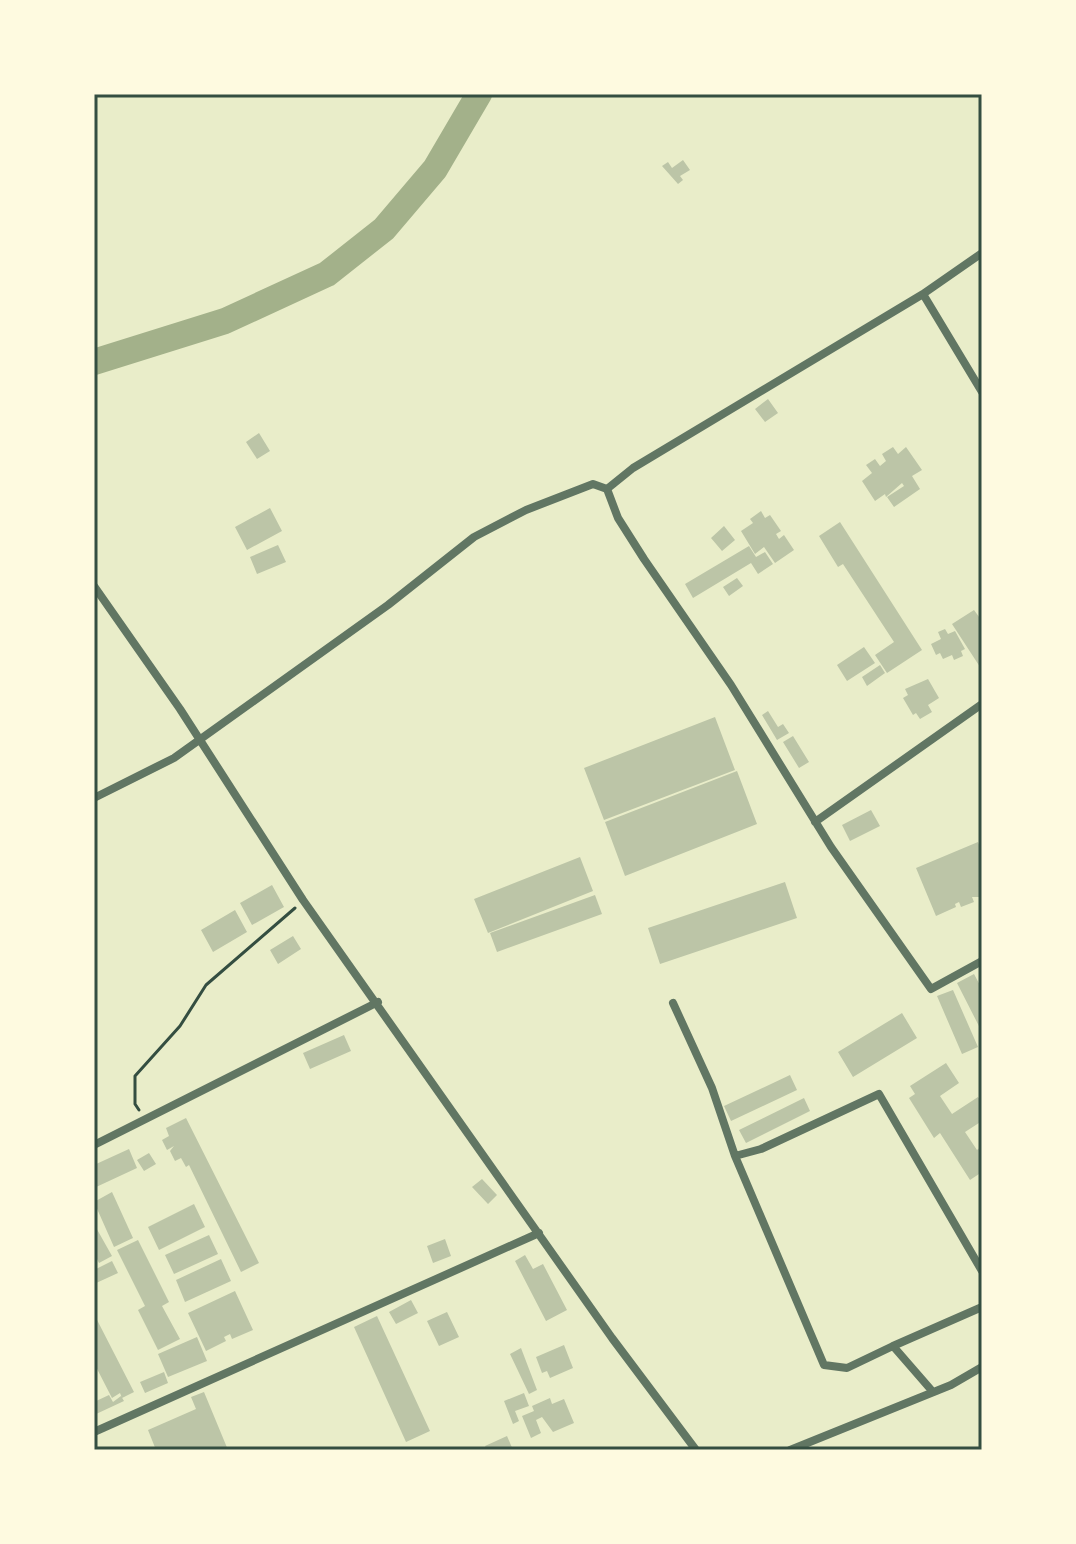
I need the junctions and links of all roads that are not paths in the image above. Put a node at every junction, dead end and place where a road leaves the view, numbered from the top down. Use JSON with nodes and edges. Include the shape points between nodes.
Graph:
{"nodes":[{"id":1,"x":982,"y":253,"type":"edge"},
{"id":2,"x":923,"y":294,"type":"junction"},
{"id":3,"x":982,"y":392,"type":"edge"},
{"id":4,"x":607,"y":489,"type":"junction"},
{"id":5,"x":94,"y":586,"type":"edge"},
{"id":6,"x":982,"y":704,"type":"edge"},
{"id":7,"x":199,"y":740,"type":"junction"},
{"id":8,"x":94,"y":798,"type":"edge"},
{"id":9,"x":815,"y":822,"type":"junction"},
{"id":10,"x":982,"y":961,"type":"edge"},
{"id":11,"x":378,"y":1002,"type":"junction"},
{"id":12,"x":673,"y":1003,"type":"dead end"},
{"id":13,"x":94,"y":1145,"type":"edge"},
{"id":14,"x":735,"y":1156,"type":"junction"},
{"id":15,"x":539,"y":1233,"type":"junction"},
{"id":16,"x":982,"y":1271,"type":"edge"},
{"id":17,"x":982,"y":1307,"type":"edge"},
{"id":18,"x":893,"y":1346,"type":"junction"},
{"id":19,"x":982,"y":1367,"type":"edge"},
{"id":20,"x":933,"y":1392,"type":"junction"},
{"id":21,"x":94,"y":1432,"type":"edge"},
{"id":22,"x":696,"y":1450,"type":"edge"},
{"id":23,"x":790,"y":1450,"type":"edge"}],
"edges":[{"from":1,"to":2,"type":"street"},
{"from":2,"to":3,"type":"street"},
{"from":2,"to":4,"type":"street","via":[[633,468]]},
{"from":4,"to":7,"type":"street","via":[[593,484],[474,537]]},
{"from":4,"to":9,"type":"street","via":[[618,518],[731,685]]},
{"from":5,"to":7,"type":"street"},
{"from":6,"to":9,"type":"street"},
{"from":7,"to":8,"type":"street"},
{"from":7,"to":11,"type":"street","via":[[303,900]]},
{"from":9,"to":10,"type":"street","via":[[931,989]]},
{"from":11,"to":13,"type":"street"},
{"from":11,"to":15,"type":"street"},
{"from":12,"to":14,"type":"street","via":[[712,1088]]},
{"from":14,"to":16,"type":"street","via":[[879,1094]]},
{"from":14,"to":18,"type":"street","via":[[824,1365],[847,1368]]},
{"from":15,"to":21,"type":"street"},
{"from":15,"to":22,"type":"street"},
{"from":17,"to":18,"type":"street"},
{"from":18,"to":20,"type":"street"},
{"from":19,"to":20,"type":"street"},
{"from":20,"to":23,"type":"street"}]}
